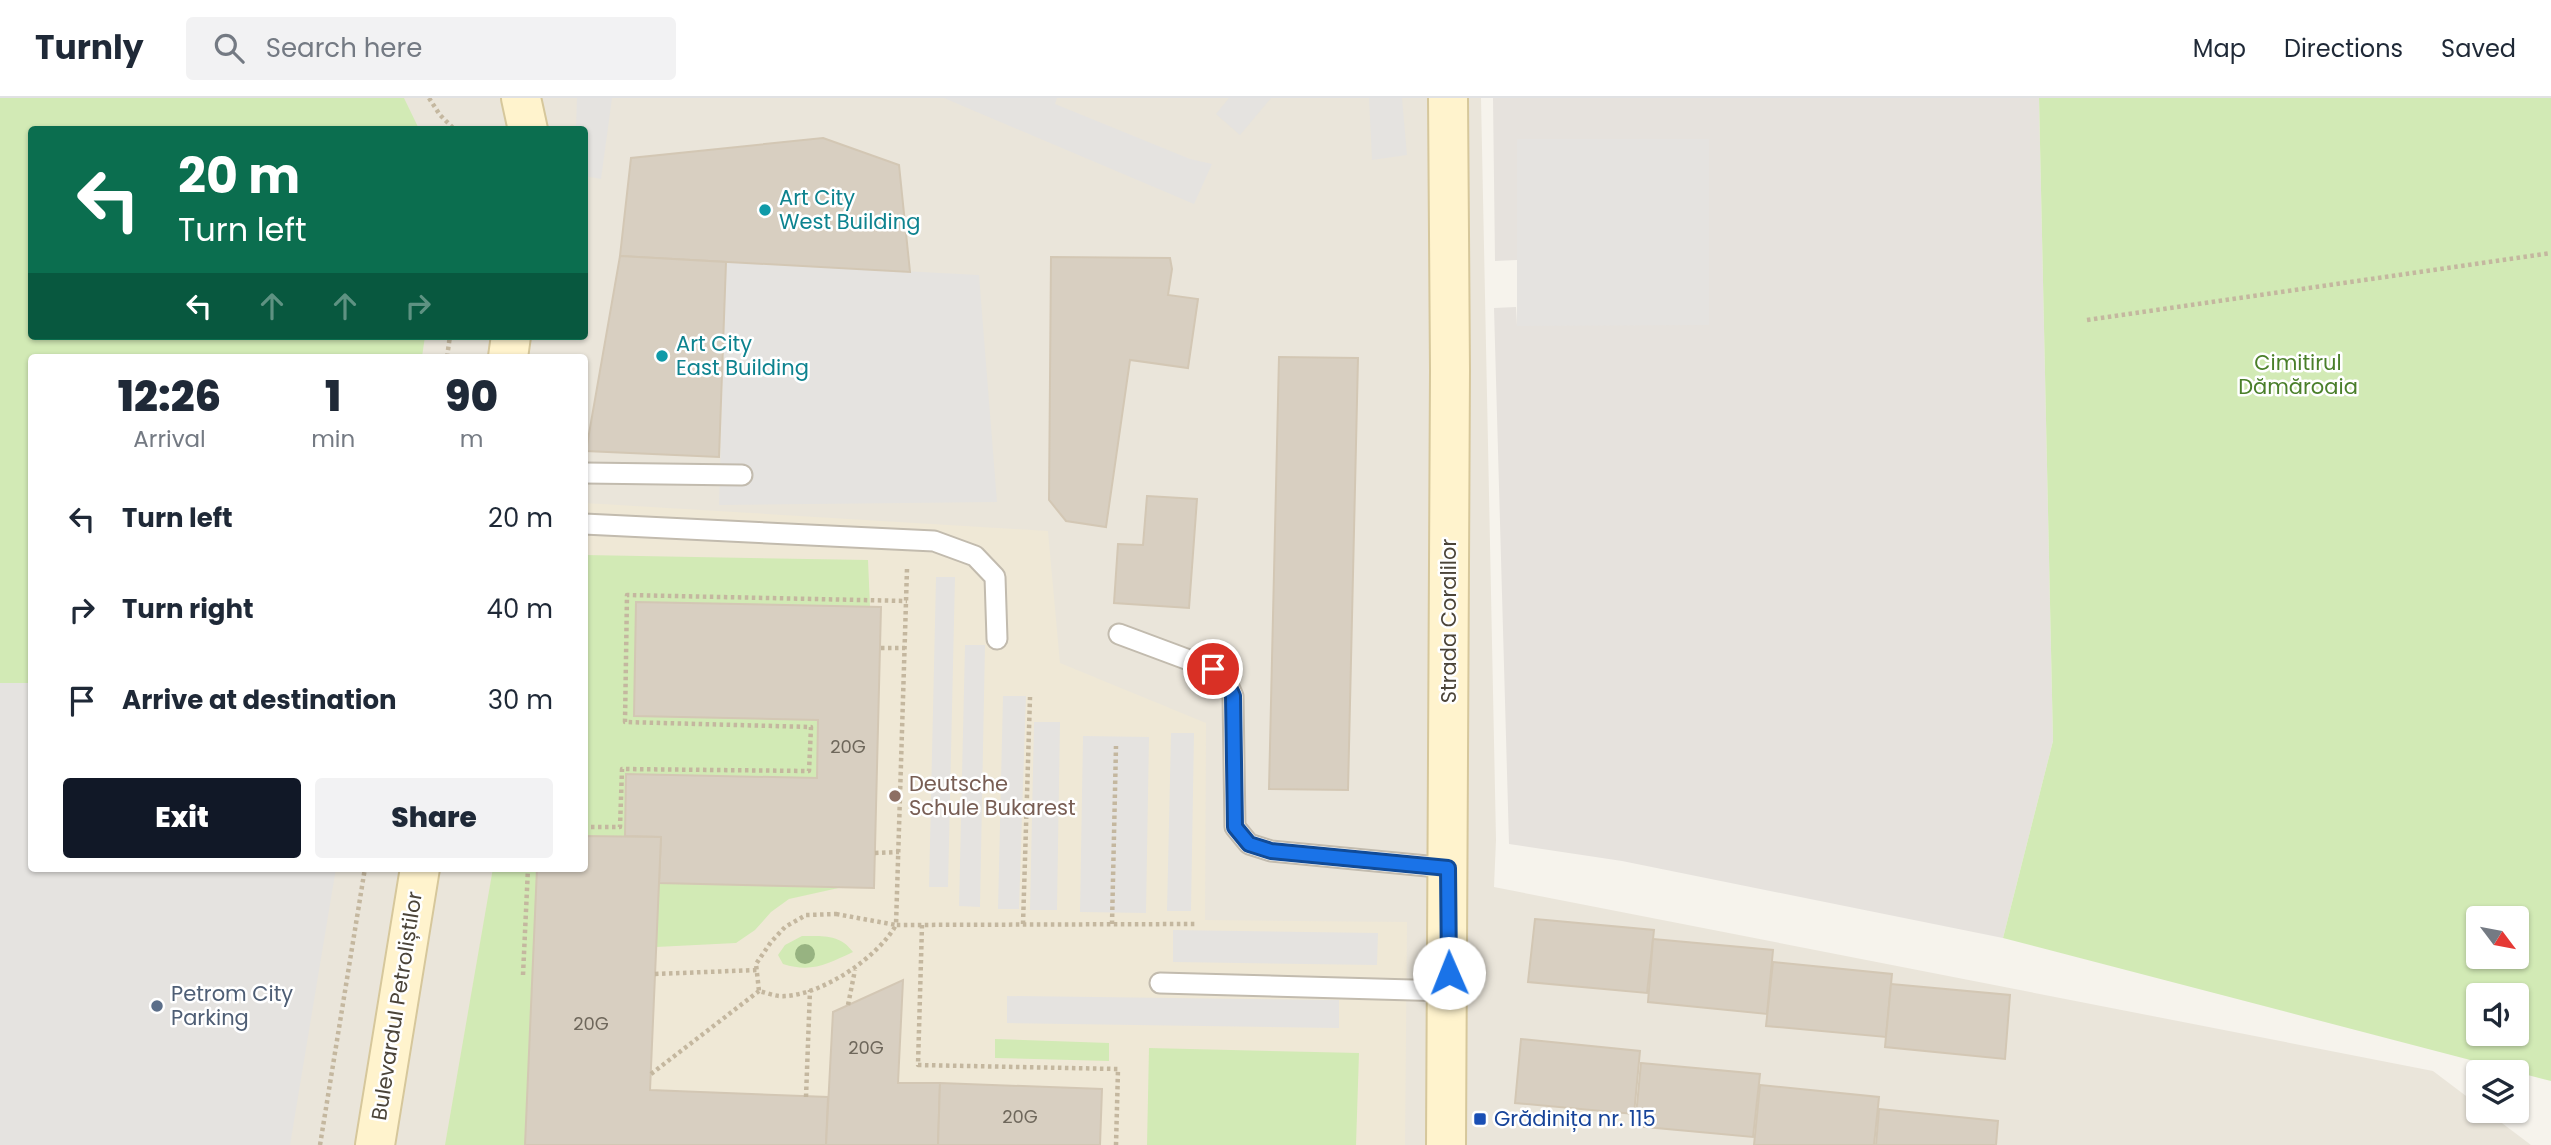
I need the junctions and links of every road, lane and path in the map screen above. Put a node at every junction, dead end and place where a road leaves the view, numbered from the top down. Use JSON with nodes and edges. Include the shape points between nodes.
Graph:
{"nodes":[{"id":1,"x":429,"y":98,"type":"edge"},
{"id":2,"x":521,"y":98,"type":"edge"},
{"id":3,"x":548,"y":98,"type":"edge"},
{"id":4,"x":1447,"y":98,"type":"edge"},
{"id":5,"x":451,"y":126,"type":"edge"},
{"id":6,"x":527,"y":126,"type":"edge"},
{"id":7,"x":546,"y":126,"type":"edge"},
{"id":8,"x":2551,"y":253,"type":"edge"},
{"id":9,"x":2087,"y":320,"type":"dead end"},
{"id":10,"x":588,"y":472,"type":"edge"},
{"id":11,"x":742,"y":475,"type":"dead end"},
{"id":12,"x":588,"y":524,"type":"edge"},
{"id":13,"x":907,"y":562,"type":"dead end"},
{"id":14,"x":907,"y":601,"type":"junction"},
{"id":15,"x":1119,"y":634,"type":"dead end"},
{"id":16,"x":997,"y":639,"type":"dead end"},
{"id":17,"x":881,"y":648,"type":"dead end"},
{"id":18,"x":905,"y":648,"type":"junction"},
{"id":19,"x":1030,"y":697,"type":"dead end"},
{"id":20,"x":1116,"y":746,"type":"dead end"},
{"id":21,"x":588,"y":827,"type":"edge"},
{"id":22,"x":899,"y":852,"type":"junction"},
{"id":23,"x":875,"y":853,"type":"dead end"},
{"id":24,"x":1448,"y":868,"type":"junction"},
{"id":25,"x":364,"y":872,"type":"edge"},
{"id":26,"x":419,"y":872,"type":"edge"},
{"id":27,"x":528,"y":872,"type":"edge"},
{"id":28,"x":1023,"y":924,"type":"junction"},
{"id":29,"x":1112,"y":924,"type":"junction"},
{"id":30,"x":1197,"y":924,"type":"dead end"},
{"id":31,"x":896,"y":925,"type":"junction"},
{"id":32,"x":922,"y":925,"type":"junction"},
{"id":33,"x":855,"y":969,"type":"junction"},
{"id":34,"x":757,"y":970,"type":"junction"},
{"id":35,"x":655,"y":974,"type":"dead end"},
{"id":36,"x":523,"y":975,"type":"dead end"},
{"id":37,"x":1160,"y":983,"type":"dead end"},
{"id":38,"x":810,"y":990,"type":"junction"},
{"id":39,"x":759,"y":991,"type":"junction"},
{"id":40,"x":1448,"y":991,"type":"junction"},
{"id":41,"x":848,"y":1005,"type":"dead end"},
{"id":42,"x":651,"y":1074,"type":"dead end"},
{"id":43,"x":806,"y":1097,"type":"dead end"},
{"id":44,"x":320,"y":1145,"type":"edge"},
{"id":45,"x":375,"y":1145,"type":"edge"},
{"id":46,"x":1116,"y":1145,"type":"edge"},
{"id":47,"x":1446,"y":1145,"type":"edge"}],
"edges":[{"from":1,"to":5,"type":"path"},
{"from":2,"to":6,"type":"street"},
{"from":3,"to":7,"type":"street"},
{"from":4,"to":24,"type":"street","name":"Strada Coralilor"},
{"from":8,"to":9,"type":"path"},
{"from":10,"to":11,"type":"lane"},
{"from":12,"to":16,"type":"lane","via":[[934,541],[975,556],[995,577]]},
{"from":13,"to":14,"type":"path"},
{"from":14,"to":18,"type":"path"},
{"from":14,"to":21,"type":"path","via":[[627,595],[625,722],[811,727],[809,771],[622,769],[620,827]]},
{"from":15,"to":24,"type":"lane","via":[[1213,669],[1226,680],[1233,696],[1235,827],[1249,844],[1271,851]]},
{"from":17,"to":18,"type":"path"},
{"from":18,"to":22,"type":"path"},
{"from":19,"to":28,"type":"path"},
{"from":20,"to":29,"type":"path"},
{"from":22,"to":23,"type":"path"},
{"from":22,"to":31,"type":"path"},
{"from":24,"to":40,"type":"street","name":"Strada Coralilor"},
{"from":25,"to":44,"type":"path"},
{"from":26,"to":45,"type":"street","name":"Bulevardul Petroliștilor"},
{"from":27,"to":36,"type":"path"},
{"from":28,"to":29,"type":"path"},
{"from":28,"to":32,"type":"path"},
{"from":29,"to":30,"type":"path"},
{"from":31,"to":32,"type":"path"},
{"from":31,"to":33,"type":"path","via":[[887,941]]},
{"from":31,"to":34,"type":"path","via":[[836,914],[806,915],[771,942],[756,964]]},
{"from":32,"to":46,"type":"path","via":[[918,1065],[1118,1069]]},
{"from":33,"to":38,"type":"path"},
{"from":33,"to":41,"type":"path"},
{"from":34,"to":35,"type":"path"},
{"from":34,"to":39,"type":"path"},
{"from":37,"to":40,"type":"lane"},
{"from":38,"to":39,"type":"path","via":[[785,996]]},
{"from":38,"to":43,"type":"path"},
{"from":39,"to":42,"type":"path"},
{"from":40,"to":47,"type":"street","name":"Strada Coralilor"}]}
